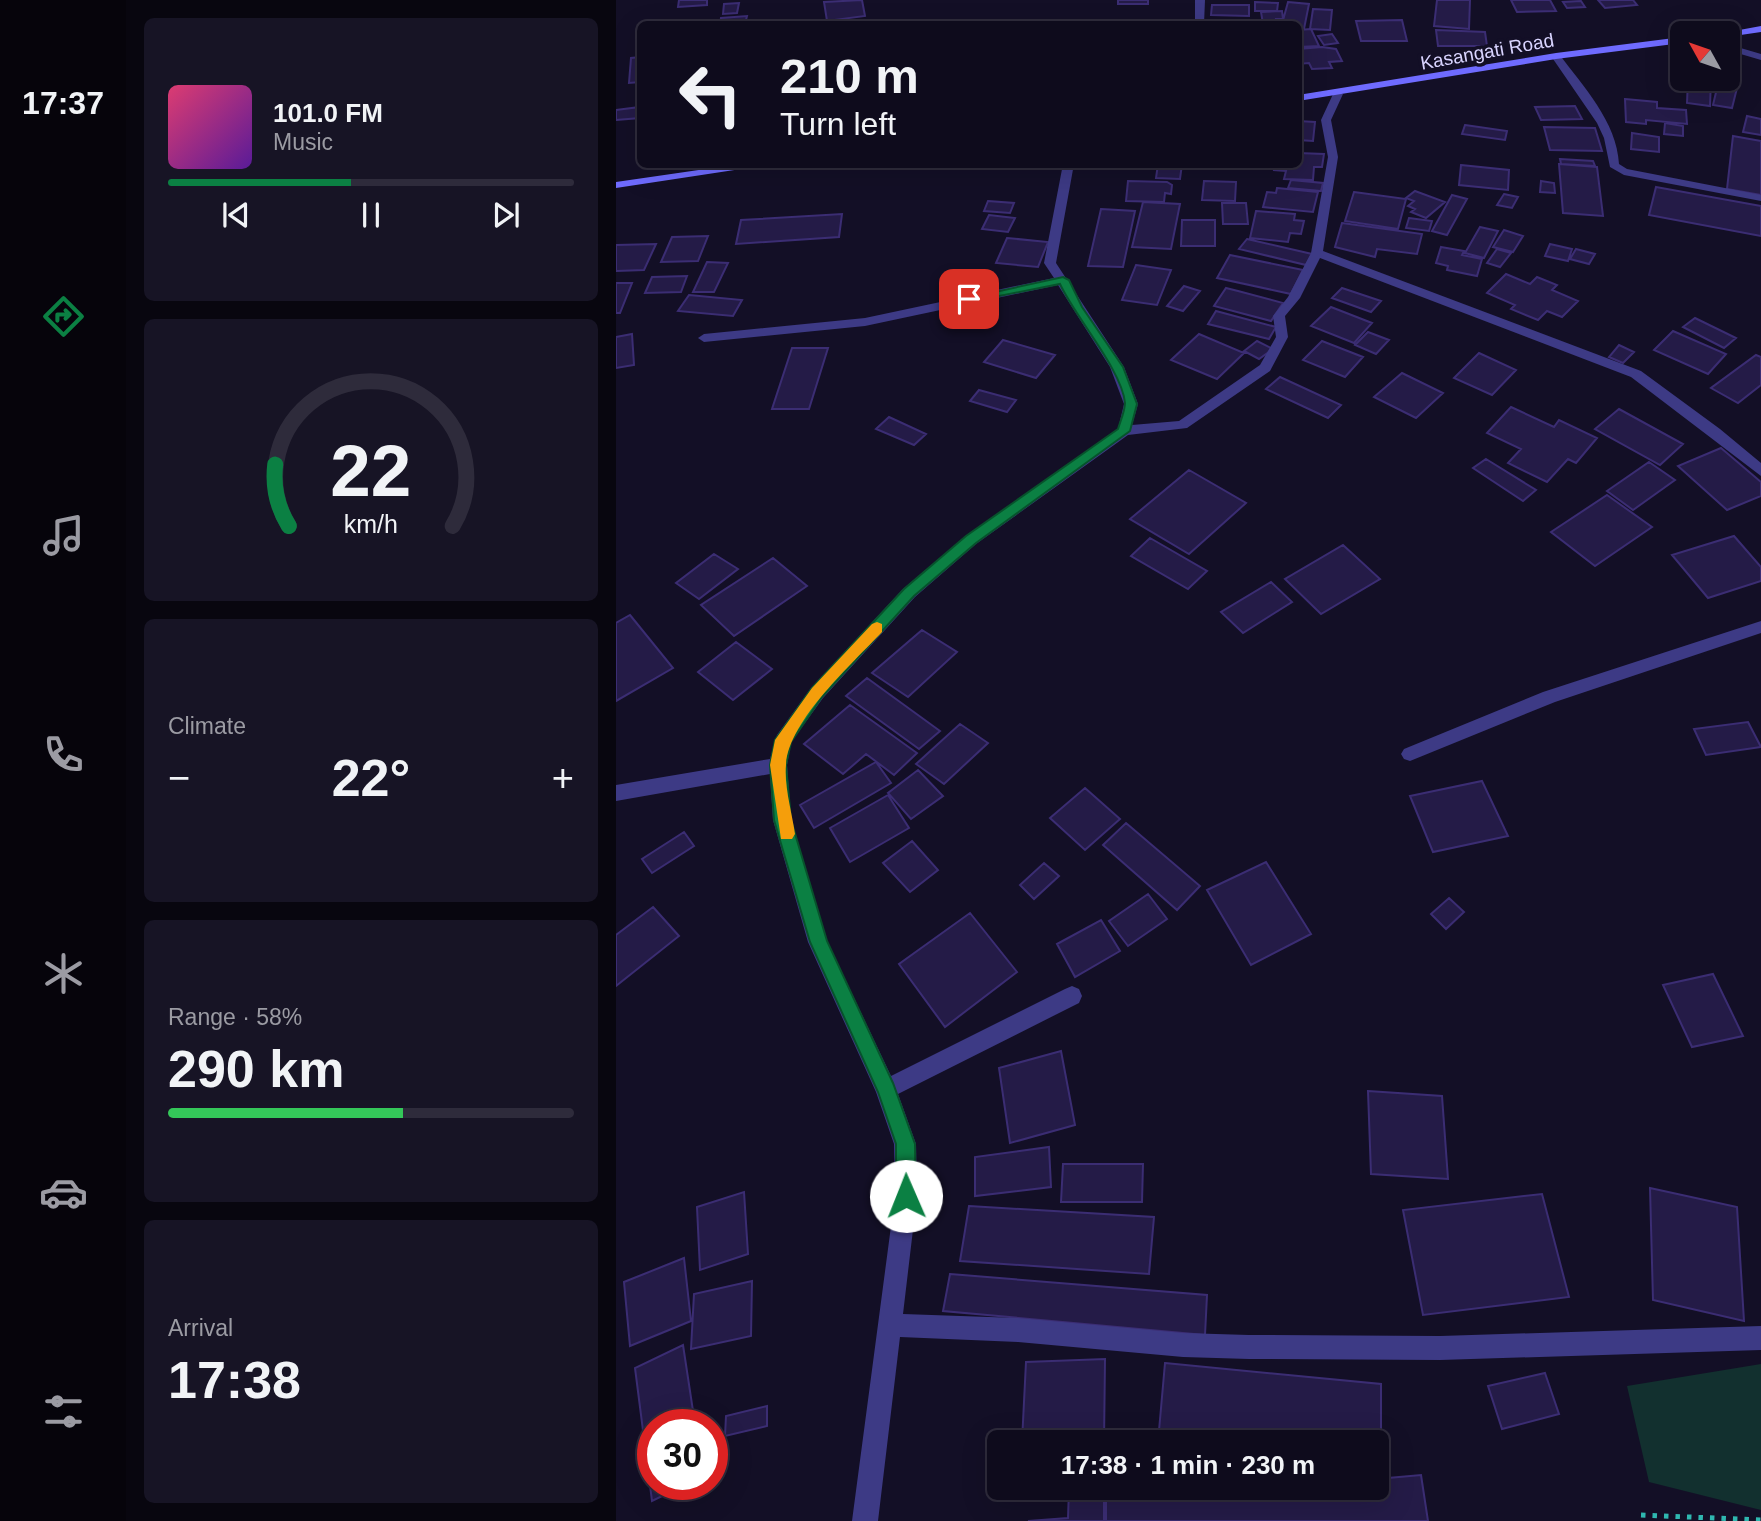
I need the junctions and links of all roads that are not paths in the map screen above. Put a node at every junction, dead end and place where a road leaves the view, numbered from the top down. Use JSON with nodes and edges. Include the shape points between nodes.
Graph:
{"nodes":[{"id":1,"x":1200,"y":0,"type":"edge"},
{"id":2,"x":1200,"y":21,"type":"edge"},
{"id":3,"x":1761,"y":29,"type":"edge"},
{"id":4,"x":1740,"y":32,"type":"edge"},
{"id":5,"x":1670,"y":42,"type":"edge"},
{"id":6,"x":1740,"y":51,"type":"edge"},
{"id":7,"x":1556,"y":56,"type":"junction"},
{"id":8,"x":1761,"y":57,"type":"edge"},
{"id":9,"x":1338,"y":94,"type":"junction"},
{"id":10,"x":1302,"y":98,"type":"edge"},
{"id":11,"x":739,"y":168,"type":"edge"},
{"id":12,"x":1068,"y":168,"type":"edge"},
{"id":13,"x":616,"y":185,"type":"edge"},
{"id":14,"x":1761,"y":198,"type":"edge"},
{"id":15,"x":1317,"y":253,"type":"junction"},
{"id":16,"x":1063,"y":280,"type":"junction"},
{"id":17,"x":704,"y":338,"type":"dead end"},
{"id":18,"x":1124,"y":431,"type":"junction"},
{"id":19,"x":1761,"y":471,"type":"edge"},
{"id":20,"x":1761,"y":627,"type":"edge"},
{"id":21,"x":1410,"y":754,"type":"dead end"},
{"id":22,"x":778,"y":765,"type":"junction"},
{"id":23,"x":616,"y":793,"type":"edge"},
{"id":24,"x":1072,"y":996,"type":"dead end"},
{"id":25,"x":887,"y":1090,"type":"junction"},
{"id":26,"x":889,"y":1325,"type":"junction"},
{"id":27,"x":1761,"y":1338,"type":"edge"},
{"id":28,"x":864,"y":1521,"type":"edge"}],
"edges":[{"from":1,"to":2,"type":"street"},
{"from":3,"to":4,"type":"street"},
{"from":5,"to":7,"type":"street","name":"Kasangati Road"},
{"from":6,"to":8,"type":"street"},
{"from":7,"to":9,"type":"street","name":"Kasangati Road"},
{"from":7,"to":14,"type":"street","via":[[1591,103],[1615,155],[1614,165],[1624,172]]},
{"from":9,"to":10,"type":"street","name":"Kasangati Road"},
{"from":9,"to":15,"type":"street","via":[[1326,120],[1333,157]]},
{"from":11,"to":13,"type":"street"},
{"from":12,"to":16,"type":"street","via":[[1050,263]]},
{"from":15,"to":18,"type":"street","via":[[1294,298],[1279,316],[1282,337],[1265,368],[1182,425]]},
{"from":15,"to":19,"type":"street","via":[[1636,374]]},
{"from":16,"to":17,"type":"street","via":[[865,322]]},
{"from":16,"to":18,"type":"street","via":[[1117,367],[1131,404]]},
{"from":18,"to":22,"type":"street","via":[[971,540],[909,593],[817,693],[783,740]]},
{"from":20,"to":21,"type":"street","via":[[1549,697]]},
{"from":22,"to":23,"type":"street"},
{"from":22,"to":25,"type":"street","via":[[782,820],[818,942]]},
{"from":24,"to":25,"type":"street"},
{"from":25,"to":26,"type":"street","via":[[905,1144],[906,1196]]},
{"from":26,"to":27,"type":"street","via":[[1249,1348],[1440,1348]]},
{"from":26,"to":28,"type":"street"}]}
